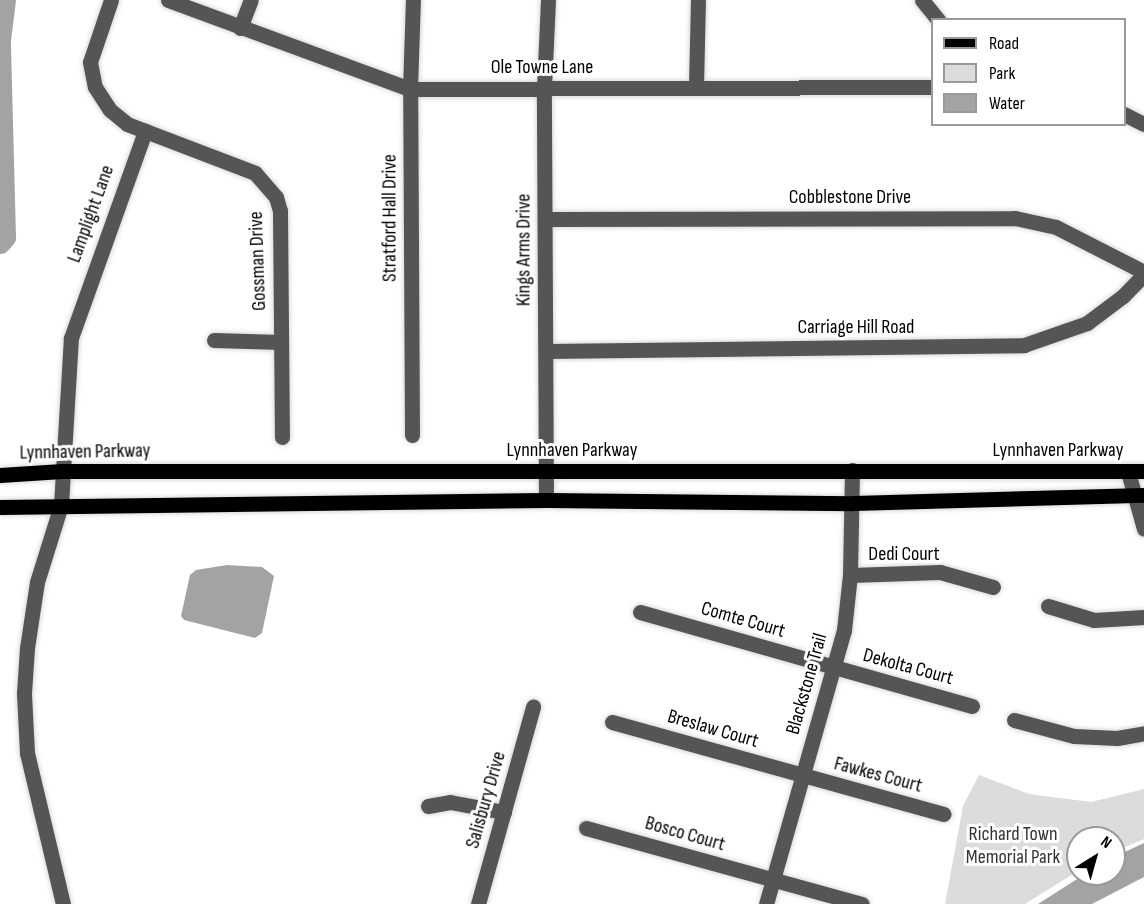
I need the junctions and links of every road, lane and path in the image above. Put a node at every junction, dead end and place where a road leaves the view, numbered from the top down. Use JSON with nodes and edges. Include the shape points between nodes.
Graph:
{"nodes":[{"id":1,"x":111,"y":0,"type":"edge"},
{"id":2,"x":168,"y":0,"type":"edge"},
{"id":3,"x":251,"y":0,"type":"edge"},
{"id":4,"x":413,"y":0,"type":"edge"},
{"id":5,"x":548,"y":0,"type":"edge"},
{"id":6,"x":698,"y":0,"type":"edge"},
{"id":7,"x":922,"y":0,"type":"edge"},
{"id":8,"x":936,"y":18,"type":"edge"},
{"id":9,"x":240,"y":28,"type":"junction"},
{"id":10,"x":696,"y":87,"type":"junction"},
{"id":11,"x":931,"y":87,"type":"edge"},
{"id":12,"x":544,"y":88,"type":"junction"},
{"id":13,"x":410,"y":89,"type":"junction"},
{"id":14,"x":1126,"y":115,"type":"edge"},
{"id":15,"x":1144,"y":124,"type":"edge"},
{"id":16,"x":145,"y":131,"type":"junction"},
{"id":17,"x":545,"y":219,"type":"junction"},
{"id":18,"x":1144,"y":273,"type":"edge"},
{"id":19,"x":214,"y":340,"type":"dead end"},
{"id":20,"x":281,"y":342,"type":"junction"},
{"id":21,"x":546,"y":351,"type":"junction"},
{"id":22,"x":412,"y":435,"type":"dead end"},
{"id":23,"x":282,"y":437,"type":"dead end"},
{"id":24,"x":852,"y":470,"type":"junction"},
{"id":25,"x":62,"y":471,"type":"junction"},
{"id":26,"x":547,"y":471,"type":"junction"},
{"id":27,"x":1144,"y":471,"type":"edge"},
{"id":28,"x":1128,"y":472,"type":"junction"},
{"id":29,"x":0,"y":476,"type":"edge"},
{"id":30,"x":1139,"y":495,"type":"edge"},
{"id":31,"x":546,"y":500,"type":"junction"},
{"id":32,"x":853,"y":503,"type":"junction"},
{"id":33,"x":61,"y":505,"type":"junction"},
{"id":34,"x":0,"y":507,"type":"edge"},
{"id":35,"x":1144,"y":529,"type":"edge"},
{"id":36,"x":850,"y":575,"type":"junction"},
{"id":37,"x":993,"y":587,"type":"dead end"},
{"id":38,"x":1048,"y":606,"type":"dead end"},
{"id":39,"x":640,"y":612,"type":"dead end"},
{"id":40,"x":1144,"y":617,"type":"edge"},
{"id":41,"x":833,"y":668,"type":"junction"},
{"id":42,"x":972,"y":706,"type":"dead end"},
{"id":43,"x":533,"y":707,"type":"dead end"},
{"id":44,"x":1014,"y":720,"type":"dead end"},
{"id":45,"x":612,"y":722,"type":"dead end"},
{"id":46,"x":1144,"y":733,"type":"edge"},
{"id":47,"x":802,"y":776,"type":"junction"},
{"id":48,"x":428,"y":806,"type":"dead end"},
{"id":49,"x":504,"y":812,"type":"junction"},
{"id":50,"x":943,"y":814,"type":"dead end"},
{"id":51,"x":586,"y":828,"type":"dead end"},
{"id":52,"x":772,"y":881,"type":"junction"},
{"id":53,"x":63,"y":904,"type":"edge"},
{"id":54,"x":478,"y":904,"type":"edge"},
{"id":55,"x":766,"y":904,"type":"edge"},
{"id":56,"x":862,"y":904,"type":"edge"}],
"edges":[{"from":1,"to":16,"type":"street","via":[[92,50],[91,73],[110,110]]},
{"from":2,"to":9,"type":"street","name":"Ole Towne Lane"},
{"from":3,"to":9,"type":"street"},
{"from":4,"to":13,"type":"street","name":"Stratford Hall Drive"},
{"from":5,"to":12,"type":"street","name":"Kings Arms Drive"},
{"from":6,"to":10,"type":"street"},
{"from":7,"to":8,"type":"street"},
{"from":9,"to":13,"type":"street","name":"Ole Towne Lane"},
{"from":10,"to":11,"type":"street","name":"Ole Towne Lane"},
{"from":10,"to":12,"type":"street","name":"Ole Towne Lane"},
{"from":12,"to":13,"type":"street","name":"Ole Towne Lane"},
{"from":12,"to":17,"type":"street","name":"Kings Arms Drive"},
{"from":13,"to":22,"type":"street","name":"Stratford Hall Drive"},
{"from":14,"to":15,"type":"street"},
{"from":16,"to":20,"type":"street","name":"Gossman Drive","via":[[255,173],[272,189],[280,211]]},
{"from":16,"to":25,"type":"street","name":"Lamplight Lane","via":[[70,338]]},
{"from":17,"to":18,"type":"street","name":"Cobblestone Drive","via":[[1015,218],[1056,227]]},
{"from":17,"to":21,"type":"street","name":"Kings Arms Drive"},
{"from":18,"to":21,"type":"street","name":"Carriage Hill Road","via":[[1124,296],[1087,323],[1024,345]]},
{"from":19,"to":20,"type":"street"},
{"from":20,"to":23,"type":"street","name":"Gossman Drive"},
{"from":21,"to":26,"type":"street","name":"Kings Arms Drive"},
{"from":24,"to":26,"type":"main road","name":"Lynnhaven Parkway"},
{"from":24,"to":28,"type":"main road","name":"Lynnhaven Parkway"},
{"from":24,"to":32,"type":"street","name":"Blackstone Trail"},
{"from":25,"to":26,"type":"main road","name":"Lynnhaven Parkway"},
{"from":25,"to":29,"type":"main road","name":"Lynnhaven Parkway"},
{"from":25,"to":33,"type":"street","name":"Lamplight Lane"},
{"from":26,"to":31,"type":"street","name":"Kings Arms Drive"},
{"from":27,"to":28,"type":"main road","name":"Lynnhaven Parkway"},
{"from":28,"to":30,"type":"street"},
{"from":30,"to":32,"type":"main road"},
{"from":30,"to":35,"type":"street"},
{"from":31,"to":32,"type":"main road"},
{"from":31,"to":33,"type":"main road"},
{"from":32,"to":36,"type":"street","name":"Blackstone Trail"},
{"from":33,"to":34,"type":"main road"},
{"from":33,"to":53,"type":"street","name":"Lamplight Lane","via":[[34,596],[24,693],[32,786]]},
{"from":36,"to":37,"type":"street","name":"Dedi Court","via":[[939,572]]},
{"from":36,"to":41,"type":"street","name":"Blackstone Trail","via":[[844,630]]},
{"from":38,"to":40,"type":"street","via":[[1094,620]]},
{"from":39,"to":41,"type":"street","name":"Comte Court"},
{"from":41,"to":42,"type":"street","name":"Dekolta Court"},
{"from":41,"to":47,"type":"street","name":"Blackstone Trail"},
{"from":43,"to":49,"type":"street","name":"Salisbury Drive"},
{"from":44,"to":46,"type":"street","via":[[1074,736],[1117,738]]},
{"from":45,"to":47,"type":"street","name":"Breslaw Court"},
{"from":47,"to":50,"type":"street","name":"Fawkes Court"},
{"from":47,"to":52,"type":"street","name":"Blackstone Trail"},
{"from":48,"to":49,"type":"street","via":[[450,802]]},
{"from":49,"to":54,"type":"street","name":"Salisbury Drive"},
{"from":51,"to":52,"type":"street","name":"Bosco Court"},
{"from":52,"to":55,"type":"street","name":"Blackstone Trail"},
{"from":52,"to":56,"type":"street","name":"Bosco Court"}]}
